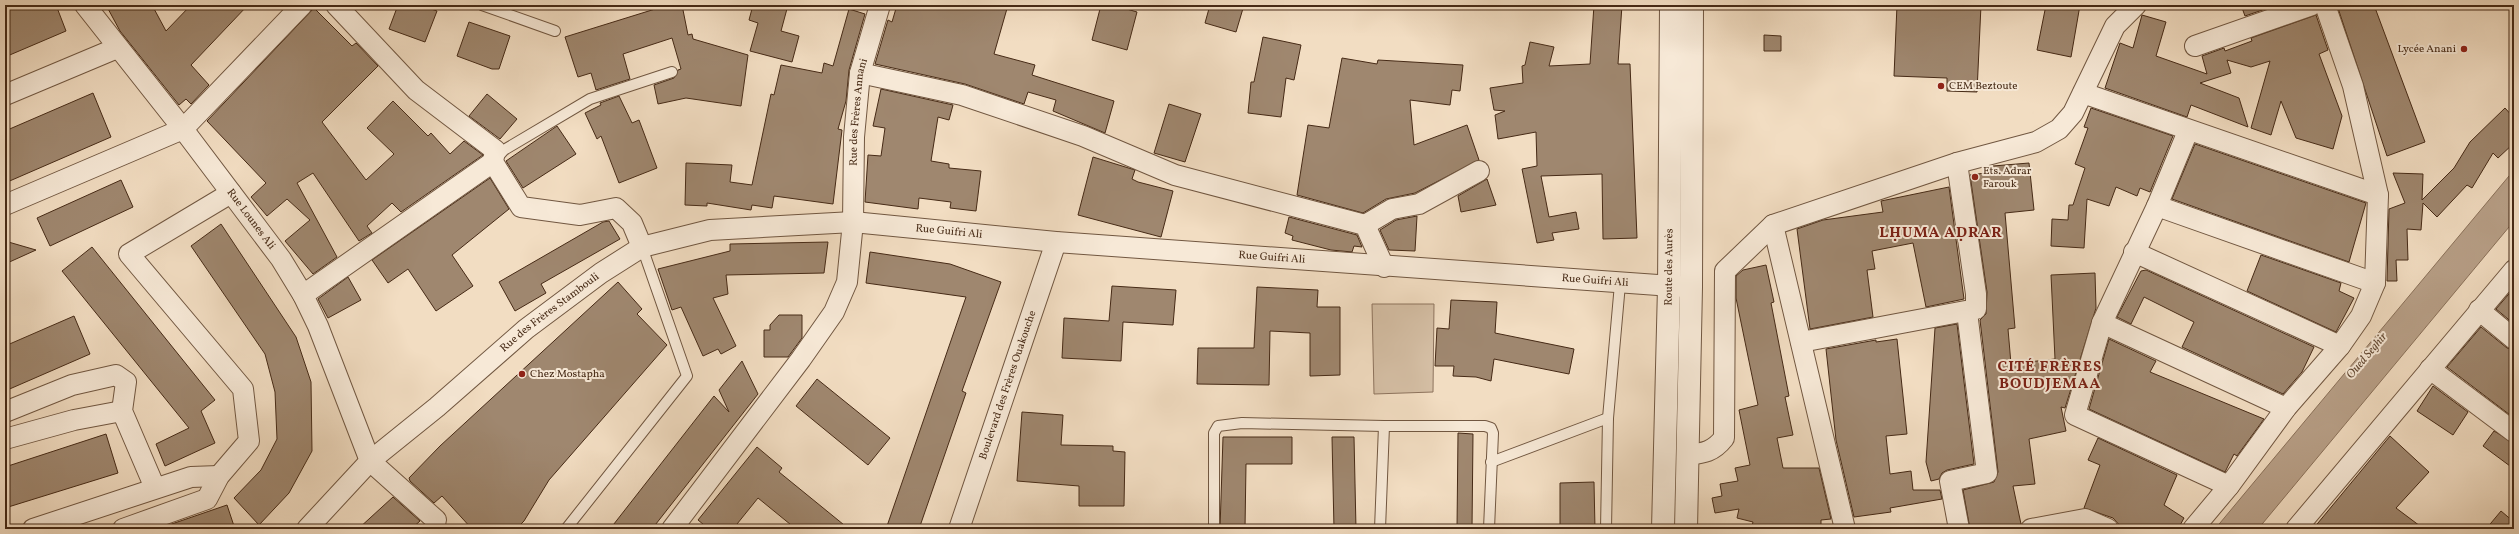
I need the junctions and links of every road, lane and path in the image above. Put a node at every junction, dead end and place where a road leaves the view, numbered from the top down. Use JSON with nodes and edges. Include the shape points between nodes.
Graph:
{"nodes":[{"id":1,"x":85,"y":5,"type":"edge"},
{"id":2,"x":302,"y":5,"type":"edge"},
{"id":3,"x":336,"y":5,"type":"edge"},
{"id":4,"x":482,"y":5,"type":"edge"},
{"id":5,"x":880,"y":5,"type":"edge"},
{"id":6,"x":1671,"y":5,"type":"edge"},
{"id":7,"x":1692,"y":5,"type":"edge"},
{"id":8,"x":2136,"y":5,"type":"edge"},
{"id":9,"x":2312,"y":5,"type":"edge"},
{"id":10,"x":2326,"y":5,"type":"edge"},
{"id":11,"x":555,"y":31,"type":"dead end"},
{"id":12,"x":2194,"y":46,"type":"dead end"},
{"id":13,"x":117,"y":48,"type":"junction"},
{"id":14,"x":672,"y":72,"type":"dead end"},
{"id":15,"x":860,"y":73,"type":"junction"},
{"id":16,"x":2083,"y":93,"type":"junction"},
{"id":17,"x":5,"y":95,"type":"edge"},
{"id":18,"x":183,"y":129,"type":"junction"},
{"id":19,"x":2188,"y":131,"type":"junction"},
{"id":20,"x":493,"y":162,"type":"junction"},
{"id":21,"x":1957,"y":163,"type":"junction"},
{"id":22,"x":1479,"y":170,"type":"dead end"},
{"id":23,"x":231,"y":193,"type":"junction"},
{"id":24,"x":2378,"y":195,"type":"junction"},
{"id":25,"x":5,"y":205,"type":"edge"},
{"id":26,"x":2157,"y":206,"type":"junction"},
{"id":27,"x":853,"y":222,"type":"junction"},
{"id":28,"x":1365,"y":225,"type":"junction"},
{"id":29,"x":1773,"y":225,"type":"junction"},
{"id":30,"x":1056,"y":242,"type":"junction"},
{"id":31,"x":642,"y":247,"type":"junction"},
{"id":32,"x":2134,"y":252,"type":"junction"},
{"id":33,"x":1384,"y":267,"type":"junction"},
{"id":34,"x":2514,"y":270,"type":"edge"},
{"id":35,"x":2375,"y":283,"type":"junction"},
{"id":36,"x":1620,"y":284,"type":"junction"},
{"id":37,"x":1669,"y":287,"type":"junction"},
{"id":38,"x":1691,"y":287,"type":"junction"},
{"id":39,"x":303,"y":294,"type":"junction"},
{"id":40,"x":2479,"y":310,"type":"junction"},
{"id":41,"x":1966,"y":312,"type":"junction"},
{"id":42,"x":2102,"y":323,"type":"junction"},
{"id":43,"x":2514,"y":339,"type":"edge"},
{"id":44,"x":1801,"y":342,"type":"junction"},
{"id":45,"x":2340,"y":346,"type":"junction"},
{"id":46,"x":2430,"y":369,"type":"junction"},
{"id":47,"x":2286,"y":408,"type":"junction"},
{"id":48,"x":122,"y":411,"type":"junction"},
{"id":49,"x":5,"y":412,"type":"edge"},
{"id":50,"x":1608,"y":418,"type":"junction"},
{"id":51,"x":1384,"y":426,"type":"junction"},
{"id":52,"x":2514,"y":432,"type":"edge"},
{"id":53,"x":5,"y":439,"type":"edge"},
{"id":54,"x":1687,"y":455,"type":"junction"},
{"id":55,"x":370,"y":461,"type":"junction"},
{"id":56,"x":1491,"y":462,"type":"junction"},
{"id":57,"x":219,"y":476,"type":"junction"},
{"id":58,"x":2229,"y":486,"type":"junction"},
{"id":59,"x":155,"y":488,"type":"junction"},
{"id":60,"x":440,"y":525,"type":"edge"},
{"id":61,"x":34,"y":529,"type":"edge"},
{"id":62,"x":123,"y":529,"type":"edge"},
{"id":63,"x":307,"y":529,"type":"edge"},
{"id":64,"x":566,"y":529,"type":"edge"},
{"id":65,"x":672,"y":529,"type":"edge"},
{"id":66,"x":959,"y":529,"type":"edge"},
{"id":67,"x":1214,"y":529,"type":"edge"},
{"id":68,"x":1380,"y":529,"type":"edge"},
{"id":69,"x":1488,"y":529,"type":"edge"},
{"id":70,"x":1606,"y":529,"type":"edge"},
{"id":71,"x":1663,"y":529,"type":"edge"},
{"id":72,"x":1686,"y":529,"type":"edge"},
{"id":73,"x":1845,"y":529,"type":"edge"},
{"id":74,"x":1959,"y":529,"type":"edge"},
{"id":75,"x":2031,"y":529,"type":"edge"},
{"id":76,"x":2108,"y":529,"type":"edge"},
{"id":77,"x":2193,"y":529,"type":"edge"},
{"id":78,"x":2296,"y":529,"type":"edge"}],
"edges":[{"from":1,"to":13,"type":"street","name":"Rue Lounes Ali"},
{"from":2,"to":18,"type":"street"},
{"from":3,"to":20,"type":"street","via":[[416,90],[496,150]]},
{"from":4,"to":11,"type":"lane"},
{"from":5,"to":15,"type":"street","name":"Rue des Frères Annani"},
{"from":6,"to":37,"type":"street","name":"Route des Aurès"},
{"from":7,"to":38,"type":"street","name":"Route des Aurès"},
{"from":8,"to":16,"type":"street","via":[[2115,26]]},
{"from":9,"to":12,"type":"street"},
{"from":10,"to":24,"type":"street","via":[[2353,86]]},
{"from":13,"to":17,"type":"street"},
{"from":13,"to":18,"type":"street","name":"Rue Lounes Ali"},
{"from":14,"to":20,"type":"lane","via":[[590,100],[504,150]]},
{"from":15,"to":27,"type":"street","name":"Rue des Frères Annani","via":[[854,138]]},
{"from":15,"to":28,"type":"street","via":[[962,95],[1082,136],[1175,175]]},
{"from":16,"to":19,"type":"street"},
{"from":16,"to":21,"type":"street","via":[[2073,113],[2060,129],[2036,142]]},
{"from":18,"to":23,"type":"street","name":"Rue Lounes Ali"},
{"from":18,"to":25,"type":"street"},
{"from":19,"to":24,"type":"street"},
{"from":19,"to":26,"type":"street"},
{"from":20,"to":31,"type":"street","via":[[521,207],[570,215],[616,208],[632,223]]},
{"from":20,"to":39,"type":"street"},
{"from":21,"to":29,"type":"street"},
{"from":21,"to":41,"type":"street","via":[[1976,294],[1976,309]]},
{"from":22,"to":28,"type":"street","via":[[1419,204],[1392,209]]},
{"from":23,"to":39,"type":"street","name":"Rue Lounes Ali","via":[[281,259]]},
{"from":23,"to":57,"type":"street","via":[[129,254],[243,389],[249,441]]},
{"from":24,"to":35,"type":"street"},
{"from":26,"to":32,"type":"street"},
{"from":26,"to":35,"type":"street"},
{"from":27,"to":30,"type":"street","name":"Rue Guifri Ali"},
{"from":27,"to":31,"type":"street","name":"Rue des Frères Stambouli","via":[[710,230]]},
{"from":27,"to":65,"type":"street","name":"Rue des Frères Annani","via":[[847,282],[834,312]]},
{"from":28,"to":33,"type":"street"},
{"from":29,"to":44,"type":"street"},
{"from":29,"to":54,"type":"street","via":[[1725,270],[1724,438],[1715,449],[1706,453]]},
{"from":30,"to":33,"type":"street","name":"Rue Guifri Ali"},
{"from":30,"to":66,"type":"street","name":"Boulevard des Frères Ouakouche"},
{"from":31,"to":55,"type":"street","name":"Rue des Frères Stambouli","via":[[601,273],[526,328],[437,407]]},
{"from":31,"to":64,"type":"lane","via":[[687,376]]},
{"from":32,"to":42,"type":"street"},
{"from":32,"to":45,"type":"street"},
{"from":33,"to":36,"type":"street","name":"Rue Guifri Ali"},
{"from":34,"to":40,"type":"street"},
{"from":35,"to":45,"type":"street","via":[[2362,316]]},
{"from":36,"to":37,"type":"street","name":"Rue Guifri Ali"},
{"from":36,"to":50,"type":"lane"},
{"from":37,"to":38,"type":"street","name":"Rue Guifri Ali"},
{"from":37,"to":71,"type":"street","name":"Route des Aurès"},
{"from":38,"to":54,"type":"street","name":"Route des Aurès"},
{"from":39,"to":55,"type":"street","name":"Rue Lounes Ali","via":[[318,326]]},
{"from":40,"to":43,"type":"street"},
{"from":40,"to":46,"type":"street"},
{"from":41,"to":44,"type":"street"},
{"from":41,"to":74,"type":"street","via":[[1987,473],[1950,482]]},
{"from":42,"to":47,"type":"street"},
{"from":42,"to":58,"type":"street","via":[[2075,415]]},
{"from":44,"to":73,"type":"street"},
{"from":45,"to":47,"type":"street"},
{"from":46,"to":52,"type":"street"},
{"from":46,"to":78,"type":"street"},
{"from":47,"to":58,"type":"street"},
{"from":48,"to":49,"type":"street","via":[[126,382],[116,375],[72,386]]},
{"from":48,"to":53,"type":"street","via":[[74,420]]},
{"from":48,"to":59,"type":"street"},
{"from":50,"to":56,"type":"lane"},
{"from":50,"to":70,"type":"lane"},
{"from":51,"to":56,"type":"lane","via":[[1491,428]]},
{"from":51,"to":67,"type":"lane","via":[[1242,423],[1218,426],[1214,433]]},
{"from":51,"to":68,"type":"lane"},
{"from":54,"to":72,"type":"street","name":"Route des Aurès"},
{"from":55,"to":60,"type":"street"},
{"from":55,"to":63,"type":"street","name":"Rue des Frères Stambouli"},
{"from":56,"to":69,"type":"lane"},
{"from":57,"to":59,"type":"street","via":[[191,477]]},
{"from":57,"to":62,"type":"street","via":[[207,499]]},
{"from":58,"to":77,"type":"street"},
{"from":59,"to":61,"type":"street"},
{"from":75,"to":76,"type":"street","via":[[2085,519]]}]}
